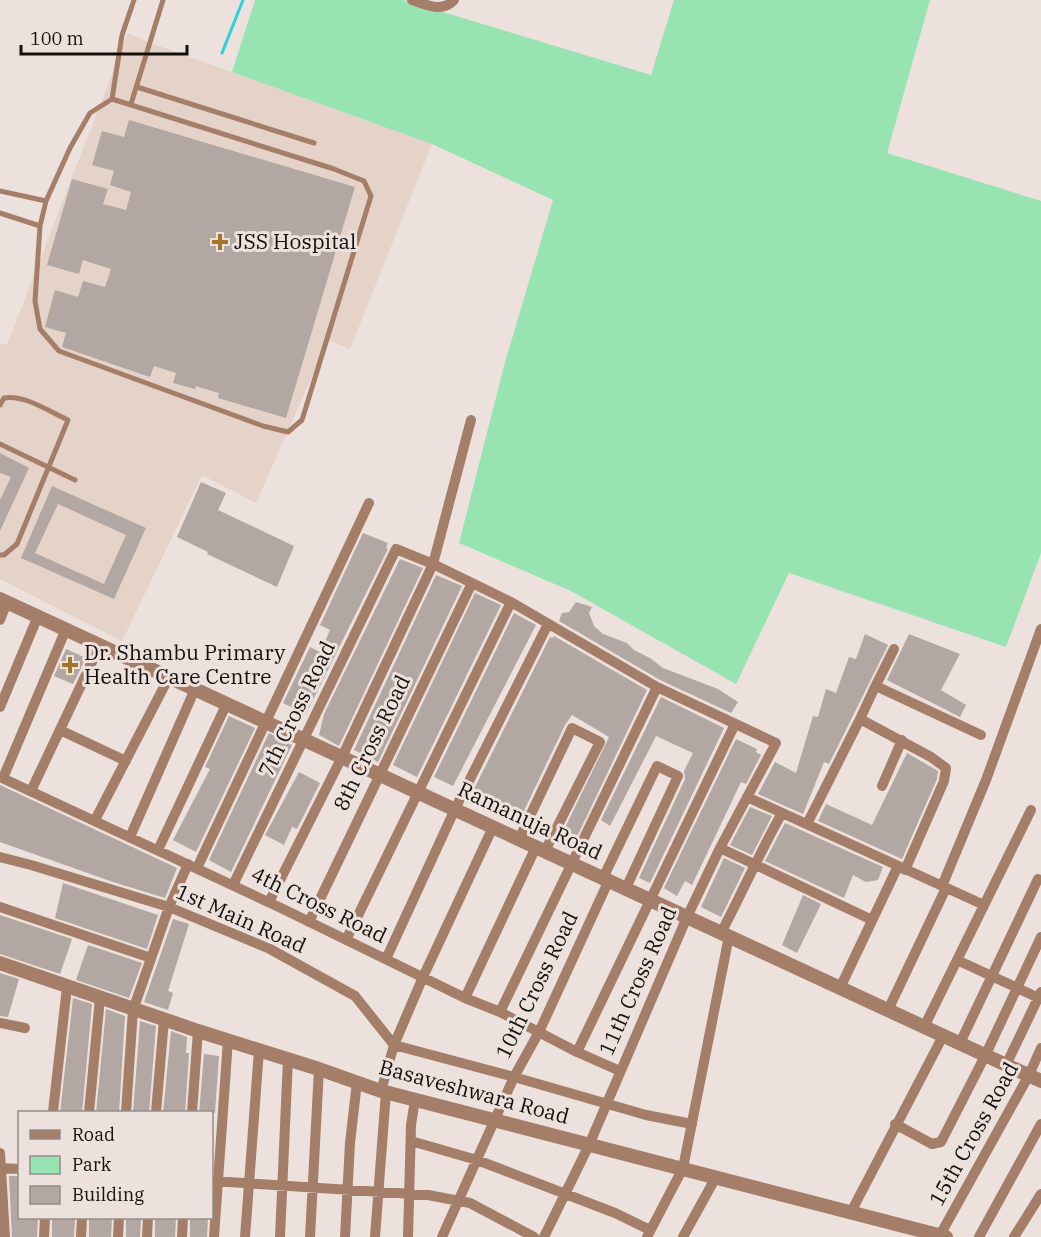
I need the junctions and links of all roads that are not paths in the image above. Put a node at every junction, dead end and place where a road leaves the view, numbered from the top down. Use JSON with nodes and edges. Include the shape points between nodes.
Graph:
{"nodes":[{"id":1,"x":134,"y":0,"type":"edge"},
{"id":2,"x":163,"y":0,"type":"edge"},
{"id":3,"x":412,"y":0,"type":"edge"},
{"id":4,"x":454,"y":0,"type":"edge"},
{"id":5,"x":137,"y":87,"type":"junction"},
{"id":6,"x":111,"y":99,"type":"junction"},
{"id":7,"x":131,"y":104,"type":"junction"},
{"id":8,"x":314,"y":143,"type":"dead end"},
{"id":9,"x":0,"y":191,"type":"edge"},
{"id":10,"x":46,"y":201,"type":"junction"},
{"id":11,"x":0,"y":213,"type":"edge"},
{"id":12,"x":40,"y":226,"type":"junction"},
{"id":13,"x":0,"y":405,"type":"edge"},
{"id":14,"x":471,"y":420,"type":"dead end"},
{"id":15,"x":0,"y":444,"type":"edge"},
{"id":16,"x":48,"y":467,"type":"junction"},
{"id":17,"x":75,"y":480,"type":"dead end"},
{"id":18,"x":369,"y":503,"type":"dead end"},
{"id":19,"x":0,"y":555,"type":"edge"},
{"id":20,"x":433,"y":564,"type":"junction"},
{"id":21,"x":472,"y":583,"type":"junction"},
{"id":22,"x":4,"y":601,"type":"edge"},
{"id":23,"x":511,"y":602,"type":"junction"},
{"id":24,"x":38,"y":616,"type":"junction"},
{"id":25,"x":0,"y":620,"type":"edge"},
{"id":26,"x":548,"y":624,"type":"junction"},
{"id":27,"x":66,"y":629,"type":"junction"},
{"id":28,"x":1041,"y":629,"type":"edge"},
{"id":29,"x":100,"y":645,"type":"junction"},
{"id":30,"x":894,"y":649,"type":"dead end"},
{"id":31,"x":169,"y":677,"type":"junction"},
{"id":32,"x":657,"y":687,"type":"junction"},
{"id":33,"x":195,"y":689,"type":"junction"},
{"id":34,"x":874,"y":689,"type":"junction"},
{"id":35,"x":227,"y":704,"type":"junction"},
{"id":36,"x":0,"y":707,"type":"edge"},
{"id":37,"x":860,"y":719,"type":"junction"},
{"id":38,"x":265,"y":721,"type":"junction"},
{"id":39,"x":735,"y":724,"type":"junction"},
{"id":40,"x":60,"y":730,"type":"junction"},
{"id":41,"x":981,"y":735,"type":"dead end"},
{"id":42,"x":304,"y":739,"type":"junction"},
{"id":43,"x":902,"y":740,"type":"junction"},
{"id":44,"x":342,"y":757,"type":"junction"},
{"id":45,"x":126,"y":761,"type":"junction"},
{"id":46,"x":379,"y":774,"type":"junction"},
{"id":47,"x":1,"y":778,"type":"edge"},
{"id":48,"x":882,"y":786,"type":"dead end"},
{"id":49,"x":31,"y":791,"type":"junction"},
{"id":50,"x":418,"y":792,"type":"junction"},
{"id":51,"x":747,"y":797,"type":"junction"},
{"id":52,"x":455,"y":809,"type":"junction"},
{"id":53,"x":1031,"y":810,"type":"dead end"},
{"id":54,"x":782,"y":813,"type":"junction"},
{"id":55,"x":95,"y":820,"type":"junction"},
{"id":56,"x":807,"y":824,"type":"junction"},
{"id":57,"x":493,"y":826,"type":"junction"},
{"id":58,"x":130,"y":837,"type":"junction"},
{"id":59,"x":519,"y":839,"type":"junction"},
{"id":60,"x":0,"y":847,"type":"edge"},
{"id":61,"x":720,"y":848,"type":"junction"},
{"id":62,"x":540,"y":849,"type":"junction"},
{"id":63,"x":158,"y":850,"type":"junction"},
{"id":64,"x":0,"y":857,"type":"edge"},
{"id":65,"x":23,"y":863,"type":"junction"},
{"id":66,"x":571,"y":863,"type":"junction"},
{"id":67,"x":193,"y":866,"type":"junction"},
{"id":68,"x":756,"y":866,"type":"junction"},
{"id":69,"x":902,"y":868,"type":"junction"},
{"id":70,"x":606,"y":879,"type":"junction"},
{"id":71,"x":1038,"y":879,"type":"dead end"},
{"id":72,"x":233,"y":885,"type":"junction"},
{"id":73,"x":944,"y":887,"type":"junction"},
{"id":74,"x":626,"y":888,"type":"junction"},
{"id":75,"x":651,"y":900,"type":"junction"},
{"id":76,"x":269,"y":902,"type":"junction"},
{"id":77,"x":984,"y":905,"type":"junction"},
{"id":78,"x":0,"y":907,"type":"edge"},
{"id":79,"x":169,"y":907,"type":"junction"},
{"id":80,"x":687,"y":917,"type":"junction"},
{"id":81,"x":872,"y":920,"type":"junction"},
{"id":82,"x":309,"y":922,"type":"junction"},
{"id":83,"x":725,"y":935,"type":"junction"},
{"id":84,"x":1041,"y":937,"type":"edge"},
{"id":85,"x":346,"y":940,"type":"junction"},
{"id":86,"x":151,"y":958,"type":"junction"},
{"id":87,"x":386,"y":959,"type":"junction"},
{"id":88,"x":957,"y":960,"type":"junction"},
{"id":89,"x":0,"y":963,"type":"edge"},
{"id":90,"x":991,"y":976,"type":"junction"},
{"id":91,"x":423,"y":977,"type":"junction"},
{"id":92,"x":67,"y":987,"type":"junction"},
{"id":93,"x":1017,"y":987,"type":"junction"},
{"id":94,"x":840,"y":988,"type":"junction"},
{"id":95,"x":1040,"y":996,"type":"edge"},
{"id":96,"x":100,"y":998,"type":"junction"},
{"id":97,"x":465,"y":998,"type":"junction"},
{"id":98,"x":134,"y":1010,"type":"junction"},
{"id":99,"x":888,"y":1010,"type":"junction"},
{"id":100,"x":500,"y":1012,"type":"junction"},
{"id":101,"x":164,"y":1020,"type":"junction"},
{"id":102,"x":0,"y":1023,"type":"edge"},
{"id":103,"x":924,"y":1027,"type":"junction"},
{"id":104,"x":25,"y":1028,"type":"dead end"},
{"id":105,"x":198,"y":1031,"type":"junction"},
{"id":106,"x":539,"y":1032,"type":"junction"},
{"id":107,"x":943,"y":1036,"type":"junction"},
{"id":108,"x":228,"y":1040,"type":"junction"},
{"id":109,"x":960,"y":1043,"type":"junction"},
{"id":110,"x":394,"y":1045,"type":"junction"},
{"id":111,"x":1041,"y":1048,"type":"edge"},
{"id":112,"x":259,"y":1050,"type":"junction"},
{"id":113,"x":577,"y":1052,"type":"junction"},
{"id":114,"x":985,"y":1056,"type":"junction"},
{"id":115,"x":288,"y":1059,"type":"junction"},
{"id":116,"x":1006,"y":1065,"type":"junction"},
{"id":117,"x":319,"y":1069,"type":"junction"},
{"id":118,"x":620,"y":1071,"type":"junction"},
{"id":119,"x":514,"y":1077,"type":"junction"},
{"id":120,"x":1035,"y":1078,"type":"edge"},
{"id":121,"x":357,"y":1082,"type":"junction"},
{"id":122,"x":383,"y":1091,"type":"junction"},
{"id":123,"x":415,"y":1100,"type":"junction"},
{"id":124,"x":606,"y":1102,"type":"junction"},
{"id":125,"x":53,"y":1111,"type":"edge"},
{"id":126,"x":89,"y":1111,"type":"edge"},
{"id":127,"x":126,"y":1111,"type":"edge"},
{"id":128,"x":156,"y":1111,"type":"edge"},
{"id":129,"x":192,"y":1111,"type":"edge"},
{"id":130,"x":495,"y":1121,"type":"junction"},
{"id":131,"x":692,"y":1124,"type":"junction"},
{"id":132,"x":895,"y":1124,"type":"junction"},
{"id":133,"x":1041,"y":1124,"type":"edge"},
{"id":134,"x":411,"y":1141,"type":"junction"},
{"id":135,"x":589,"y":1144,"type":"junction"},
{"id":136,"x":0,"y":1153,"type":"edge"},
{"id":137,"x":477,"y":1160,"type":"junction"},
{"id":138,"x":1,"y":1168,"type":"edge"},
{"id":139,"x":683,"y":1168,"type":"junction"},
{"id":140,"x":18,"y":1169,"type":"edge"},
{"id":141,"x":716,"y":1177,"type":"junction"},
{"id":142,"x":215,"y":1181,"type":"edge"},
{"id":143,"x":249,"y":1183,"type":"junction"},
{"id":144,"x":282,"y":1185,"type":"junction"},
{"id":145,"x":313,"y":1187,"type":"junction"},
{"id":146,"x":347,"y":1190,"type":"junction"},
{"id":147,"x":378,"y":1192,"type":"junction"},
{"id":148,"x":408,"y":1194,"type":"junction"},
{"id":149,"x":1041,"y":1194,"type":"edge"},
{"id":150,"x":564,"y":1195,"type":"junction"},
{"id":151,"x":458,"y":1201,"type":"junction"},
{"id":152,"x":851,"y":1212,"type":"junction"},
{"id":153,"x":45,"y":1219,"type":"edge"},
{"id":154,"x":82,"y":1219,"type":"edge"},
{"id":155,"x":119,"y":1219,"type":"edge"},
{"id":156,"x":148,"y":1219,"type":"edge"},
{"id":157,"x":183,"y":1219,"type":"edge"},
{"id":158,"x":648,"y":1233,"type":"edge"},
{"id":159,"x":5,"y":1237,"type":"edge"},
{"id":160,"x":44,"y":1237,"type":"edge"},
{"id":161,"x":81,"y":1237,"type":"edge"},
{"id":162,"x":118,"y":1237,"type":"edge"},
{"id":163,"x":147,"y":1237,"type":"edge"},
{"id":164,"x":182,"y":1237,"type":"edge"},
{"id":165,"x":214,"y":1237,"type":"edge"},
{"id":166,"x":244,"y":1237,"type":"edge"},
{"id":167,"x":280,"y":1237,"type":"edge"},
{"id":168,"x":310,"y":1237,"type":"edge"},
{"id":169,"x":345,"y":1237,"type":"edge"},
{"id":170,"x":375,"y":1237,"type":"edge"},
{"id":171,"x":408,"y":1237,"type":"edge"},
{"id":172,"x":442,"y":1237,"type":"edge"},
{"id":173,"x":534,"y":1237,"type":"edge"},
{"id":174,"x":544,"y":1237,"type":"edge"},
{"id":175,"x":683,"y":1237,"type":"edge"},
{"id":176,"x":942,"y":1237,"type":"edge"},
{"id":177,"x":979,"y":1237,"type":"edge"},
{"id":178,"x":1014,"y":1237,"type":"edge"}],
"edges":[{"from":1,"to":6,"type":"lane","via":[[122,35]]},
{"from":2,"to":5,"type":"lane"},
{"from":3,"to":4,"type":"street","via":[[442,8]]},
{"from":5,"to":7,"type":"lane"},
{"from":5,"to":8,"type":"lane"},
{"from":6,"to":7,"type":"lane"},
{"from":6,"to":10,"type":"lane","via":[[90,113]]},
{"from":7,"to":12,"type":"lane","via":[[363,181],[370,196],[302,420],[288,432],[263,426],[59,351],[40,329],[35,301]]},
{"from":9,"to":10,"type":"lane"},
{"from":10,"to":12,"type":"lane"},
{"from":11,"to":12,"type":"lane"},
{"from":13,"to":16,"type":"lane","via":[[11,396],[68,420]]},
{"from":14,"to":20,"type":"street"},
{"from":15,"to":16,"type":"lane"},
{"from":16,"to":17,"type":"lane"},
{"from":16,"to":19,"type":"lane","via":[[17,544]]},
{"from":18,"to":38,"type":"street"},
{"from":20,"to":21,"type":"street"},
{"from":20,"to":42,"type":"street","name":"7th Cross Road","via":[[396,549]]},
{"from":20,"to":44,"type":"street"},
{"from":21,"to":23,"type":"street"},
{"from":21,"to":46,"type":"street","name":"8th Cross Road"},
{"from":22,"to":24,"type":"street","name":"Ramanuja Road"},
{"from":22,"to":25,"type":"street"},
{"from":23,"to":26,"type":"street"},
{"from":23,"to":50,"type":"street"},
{"from":24,"to":27,"type":"street","name":"Ramanuja Road"},
{"from":24,"to":36,"type":"street"},
{"from":26,"to":32,"type":"street"},
{"from":26,"to":52,"type":"street"},
{"from":27,"to":29,"type":"street","name":"Ramanuja Road"},
{"from":27,"to":47,"type":"street"},
{"from":28,"to":73,"type":"street"},
{"from":29,"to":31,"type":"street","name":"Ramanuja Road"},
{"from":29,"to":40,"type":"street"},
{"from":30,"to":34,"type":"street"},
{"from":31,"to":33,"type":"street","name":"Ramanuja Road"},
{"from":31,"to":45,"type":"street"},
{"from":32,"to":39,"type":"street"},
{"from":32,"to":66,"type":"street"},
{"from":33,"to":35,"type":"street","name":"Ramanuja Road"},
{"from":33,"to":58,"type":"street"},
{"from":34,"to":37,"type":"street"},
{"from":34,"to":41,"type":"street","via":[[878,687]]},
{"from":35,"to":38,"type":"street","name":"Ramanuja Road"},
{"from":35,"to":63,"type":"street"},
{"from":37,"to":43,"type":"street"},
{"from":37,"to":56,"type":"street"},
{"from":38,"to":42,"type":"street","name":"Ramanuja Road"},
{"from":38,"to":67,"type":"street"},
{"from":39,"to":51,"type":"street","name":"11th Cross Road","via":[[776,743]]},
{"from":39,"to":75,"type":"street"},
{"from":40,"to":45,"type":"street"},
{"from":40,"to":49,"type":"street"},
{"from":42,"to":44,"type":"street","name":"Ramanuja Road"},
{"from":42,"to":72,"type":"street","name":"7th Cross Road"},
{"from":43,"to":48,"type":"street"},
{"from":43,"to":69,"type":"street","via":[[946,768],[944,782]]},
{"from":44,"to":46,"type":"street","name":"Ramanuja Road"},
{"from":44,"to":76,"type":"street"},
{"from":45,"to":55,"type":"street"},
{"from":46,"to":50,"type":"street","name":"Ramanuja Road"},
{"from":46,"to":82,"type":"street","name":"8th Cross Road"},
{"from":47,"to":49,"type":"street","name":"4th Cross Road"},
{"from":49,"to":55,"type":"street","name":"4th Cross Road"},
{"from":50,"to":52,"type":"street","name":"Ramanuja Road"},
{"from":50,"to":85,"type":"street"},
{"from":51,"to":54,"type":"street"},
{"from":51,"to":61,"type":"street","name":"11th Cross Road"},
{"from":52,"to":57,"type":"street","name":"Ramanuja Road"},
{"from":52,"to":87,"type":"street"},
{"from":53,"to":77,"type":"street"},
{"from":54,"to":56,"type":"street"},
{"from":54,"to":68,"type":"street","via":[[759,853]]},
{"from":55,"to":58,"type":"street","name":"4th Cross Road"},
{"from":56,"to":69,"type":"street"},
{"from":57,"to":59,"type":"street","name":"Ramanuja Road"},
{"from":57,"to":91,"type":"street"},
{"from":58,"to":63,"type":"street","name":"4th Cross Road"},
{"from":59,"to":62,"type":"street","name":"Ramanuja Road"},
{"from":59,"to":62,"type":"street","via":[[572,728],[600,741]]},
{"from":60,"to":65,"type":"street"},
{"from":61,"to":68,"type":"street"},
{"from":61,"to":80,"type":"street","name":"11th Cross Road"},
{"from":62,"to":66,"type":"street","name":"Ramanuja Road"},
{"from":62,"to":97,"type":"street"},
{"from":63,"to":67,"type":"street","name":"4th Cross Road"},
{"from":64,"to":65,"type":"street","name":"1st Main Road"},
{"from":65,"to":79,"type":"street","name":"1st Main Road"},
{"from":66,"to":70,"type":"street","name":"Ramanuja Road"},
{"from":66,"to":100,"type":"street"},
{"from":67,"to":72,"type":"street","name":"4th Cross Road"},
{"from":67,"to":79,"type":"street"},
{"from":68,"to":81,"type":"street"},
{"from":68,"to":83,"type":"street"},
{"from":69,"to":73,"type":"street"},
{"from":69,"to":81,"type":"street"},
{"from":70,"to":74,"type":"street","name":"Ramanuja Road"},
{"from":70,"to":74,"type":"street","name":"10th Cross Road","via":[[657,766],[678,776]]},
{"from":70,"to":106,"type":"street","name":"10th Cross Road"},
{"from":71,"to":90,"type":"street"},
{"from":72,"to":76,"type":"street","name":"4th Cross Road"},
{"from":73,"to":77,"type":"street"},
{"from":73,"to":99,"type":"street"},
{"from":74,"to":75,"type":"street","name":"Ramanuja Road"},
{"from":75,"to":80,"type":"street","name":"Ramanuja Road"},
{"from":75,"to":113,"type":"street"},
{"from":76,"to":82,"type":"street","name":"4th Cross Road"},
{"from":77,"to":88,"type":"street"},
{"from":78,"to":86,"type":"street"},
{"from":79,"to":86,"type":"street"},
{"from":79,"to":110,"type":"street","name":"1st Main Road","via":[[270,949],[355,996]]},
{"from":80,"to":83,"type":"street","name":"Ramanuja Road"},
{"from":80,"to":118,"type":"street","name":"11th Cross Road"},
{"from":81,"to":94,"type":"street"},
{"from":82,"to":85,"type":"street","name":"4th Cross Road"},
{"from":83,"to":94,"type":"street","name":"Ramanuja Road"},
{"from":83,"to":131,"type":"street"},
{"from":84,"to":93,"type":"street"},
{"from":85,"to":87,"type":"street","name":"4th Cross Road"},
{"from":86,"to":98,"type":"street"},
{"from":87,"to":91,"type":"street","name":"4th Cross Road"},
{"from":88,"to":90,"type":"street"},
{"from":88,"to":103,"type":"street"},
{"from":89,"to":92,"type":"street","name":"Basaveshwara Road"},
{"from":90,"to":93,"type":"street"},
{"from":90,"to":109,"type":"street"},
{"from":91,"to":97,"type":"street","name":"4th Cross Road"},
{"from":91,"to":110,"type":"street"},
{"from":92,"to":96,"type":"street","name":"Basaveshwara Road"},
{"from":92,"to":125,"type":"street"},
{"from":93,"to":95,"type":"street"},
{"from":93,"to":114,"type":"street"},
{"from":94,"to":99,"type":"street","name":"Ramanuja Road"},
{"from":95,"to":116,"type":"street"},
{"from":96,"to":98,"type":"street","name":"Basaveshwara Road"},
{"from":96,"to":126,"type":"street"},
{"from":97,"to":100,"type":"street","name":"4th Cross Road"},
{"from":98,"to":101,"type":"street","name":"Basaveshwara Road"},
{"from":98,"to":127,"type":"street"},
{"from":99,"to":103,"type":"street","name":"Ramanuja Road"},
{"from":100,"to":106,"type":"street","name":"4th Cross Road"},
{"from":101,"to":105,"type":"street","name":"Basaveshwara Road"},
{"from":101,"to":128,"type":"street"},
{"from":102,"to":104,"type":"street"},
{"from":103,"to":107,"type":"street","name":"Ramanuja Road"},
{"from":105,"to":108,"type":"street","name":"Basaveshwara Road"},
{"from":105,"to":129,"type":"street"},
{"from":106,"to":113,"type":"street","name":"4th Cross Road"},
{"from":106,"to":119,"type":"street","name":"10th Cross Road"},
{"from":107,"to":109,"type":"street","name":"Ramanuja Road"},
{"from":107,"to":132,"type":"street"},
{"from":108,"to":112,"type":"street","name":"Basaveshwara Road"},
{"from":108,"to":142,"type":"street"},
{"from":109,"to":114,"type":"street","name":"Ramanuja Road"},
{"from":110,"to":119,"type":"street"},
{"from":110,"to":122,"type":"street"},
{"from":111,"to":120,"type":"street","name":"15th Cross Road"},
{"from":112,"to":115,"type":"street","name":"Basaveshwara Road"},
{"from":112,"to":143,"type":"street"},
{"from":113,"to":118,"type":"street","name":"4th Cross Road"},
{"from":114,"to":116,"type":"street","name":"Ramanuja Road"},
{"from":114,"to":132,"type":"street","via":[[940,1142],[932,1144]]},
{"from":115,"to":117,"type":"street","name":"Basaveshwara Road"},
{"from":115,"to":144,"type":"street"},
{"from":116,"to":120,"type":"street","name":"Ramanuja Road"},
{"from":117,"to":121,"type":"street","name":"Basaveshwara Road"},
{"from":117,"to":145,"type":"street"},
{"from":118,"to":124,"type":"street","name":"11th Cross Road"},
{"from":119,"to":124,"type":"street"},
{"from":119,"to":130,"type":"street","name":"10th Cross Road"},
{"from":120,"to":176,"type":"street","name":"15th Cross Road"},
{"from":121,"to":122,"type":"street","name":"Basaveshwara Road"},
{"from":121,"to":146,"type":"street"},
{"from":122,"to":123,"type":"street","name":"Basaveshwara Road"},
{"from":122,"to":147,"type":"street"},
{"from":123,"to":130,"type":"street","name":"Basaveshwara Road"},
{"from":123,"to":134,"type":"street"},
{"from":124,"to":131,"type":"street"},
{"from":124,"to":135,"type":"street","name":"11th Cross Road"},
{"from":130,"to":135,"type":"street","name":"Basaveshwara Road"},
{"from":130,"to":137,"type":"street","name":"10th Cross Road"},
{"from":131,"to":139,"type":"street"},
{"from":132,"to":152,"type":"street"},
{"from":133,"to":177,"type":"street"},
{"from":134,"to":137,"type":"street"},
{"from":134,"to":148,"type":"street"},
{"from":135,"to":139,"type":"street","name":"Basaveshwara Road"},
{"from":135,"to":150,"type":"street","name":"11th Cross Road"},
{"from":136,"to":138,"type":"street"},
{"from":137,"to":150,"type":"street"},
{"from":137,"to":151,"type":"street","name":"10th Cross Road"},
{"from":138,"to":140,"type":"street"},
{"from":138,"to":159,"type":"street"},
{"from":139,"to":141,"type":"street","name":"Basaveshwara Road"},
{"from":139,"to":158,"type":"street"},
{"from":141,"to":152,"type":"street","name":"Basaveshwara Road"},
{"from":141,"to":175,"type":"street"},
{"from":142,"to":143,"type":"street"},
{"from":142,"to":165,"type":"street"},
{"from":143,"to":144,"type":"street"},
{"from":143,"to":166,"type":"street"},
{"from":144,"to":145,"type":"street"},
{"from":144,"to":167,"type":"street"},
{"from":145,"to":146,"type":"street"},
{"from":145,"to":168,"type":"street"},
{"from":146,"to":147,"type":"street"},
{"from":146,"to":169,"type":"street"},
{"from":147,"to":148,"type":"street"},
{"from":147,"to":170,"type":"street"},
{"from":148,"to":151,"type":"street"},
{"from":148,"to":171,"type":"street"},
{"from":149,"to":178,"type":"street"},
{"from":150,"to":158,"type":"street","via":[[615,1213]]},
{"from":150,"to":174,"type":"street","name":"11th Cross Road"},
{"from":151,"to":172,"type":"street","name":"10th Cross Road"},
{"from":151,"to":173,"type":"street","via":[[470,1203]]},
{"from":152,"to":176,"type":"street","name":"Basaveshwara Road"},
{"from":153,"to":160,"type":"street"},
{"from":154,"to":161,"type":"street"},
{"from":155,"to":162,"type":"street"},
{"from":156,"to":163,"type":"street"},
{"from":157,"to":164,"type":"street"}]}
